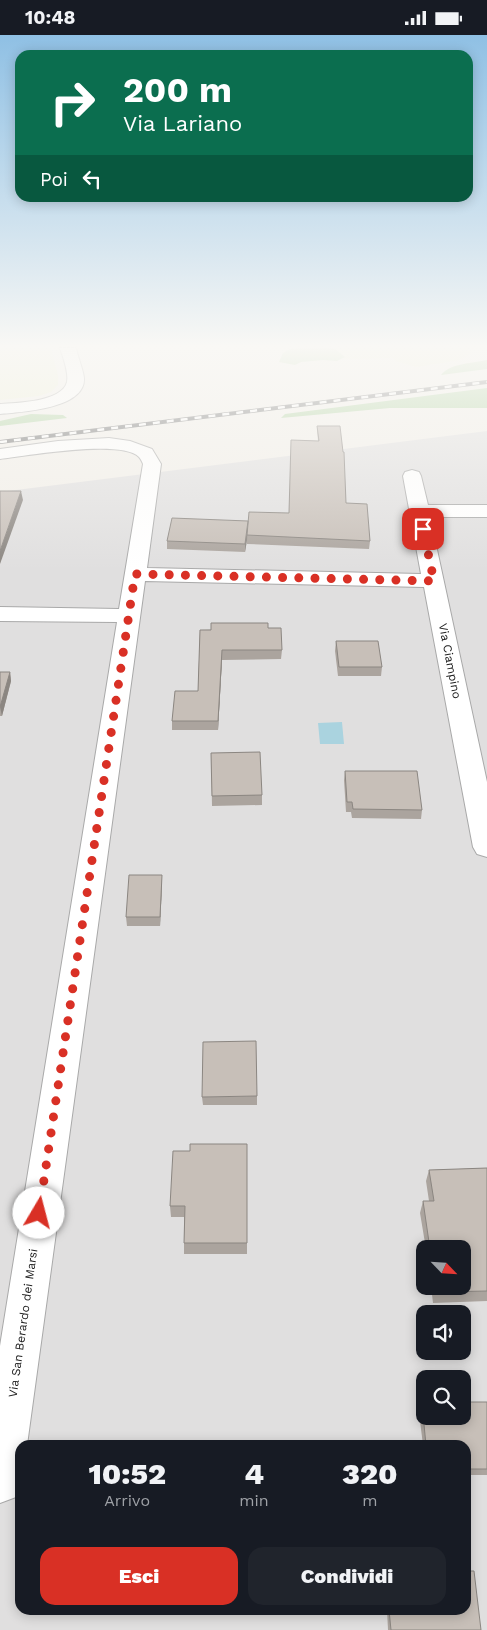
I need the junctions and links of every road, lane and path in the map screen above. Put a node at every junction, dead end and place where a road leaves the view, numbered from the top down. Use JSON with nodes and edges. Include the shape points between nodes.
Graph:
{"nodes":[{"id":1,"x":0,"y":454,"type":"edge"},
{"id":2,"x":412,"y":476,"type":"dead end"},
{"id":3,"x":419,"y":511,"type":"junction"},
{"id":4,"x":487,"y":511,"type":"edge"},
{"id":5,"x":135,"y":574,"type":"junction"},
{"id":6,"x":434,"y":581,"type":"junction"},
{"id":7,"x":0,"y":614,"type":"edge"},
{"id":8,"x":129,"y":615,"type":"junction"},
{"id":9,"x":487,"y":847,"type":"edge"},
{"id":10,"x":0,"y":1481,"type":"edge"}],
"edges":[{"from":1,"to":5,"type":"street","name":"Via San Berardo dei Marsi","via":[[90,443],[132,447],[149,455],[152,464]]},
{"from":2,"to":3,"type":"street","name":"Via Ciampino"},
{"from":3,"to":4,"type":"street"},
{"from":3,"to":6,"type":"street","name":"Via Ciampino"},
{"from":5,"to":6,"type":"street"},
{"from":5,"to":8,"type":"street","name":"Via San Berardo dei Marsi"},
{"from":6,"to":9,"type":"street","name":"Via Ciampino"},
{"from":7,"to":8,"type":"street"},
{"from":8,"to":10,"type":"street","name":"Via San Berardo dei Marsi"}]}
